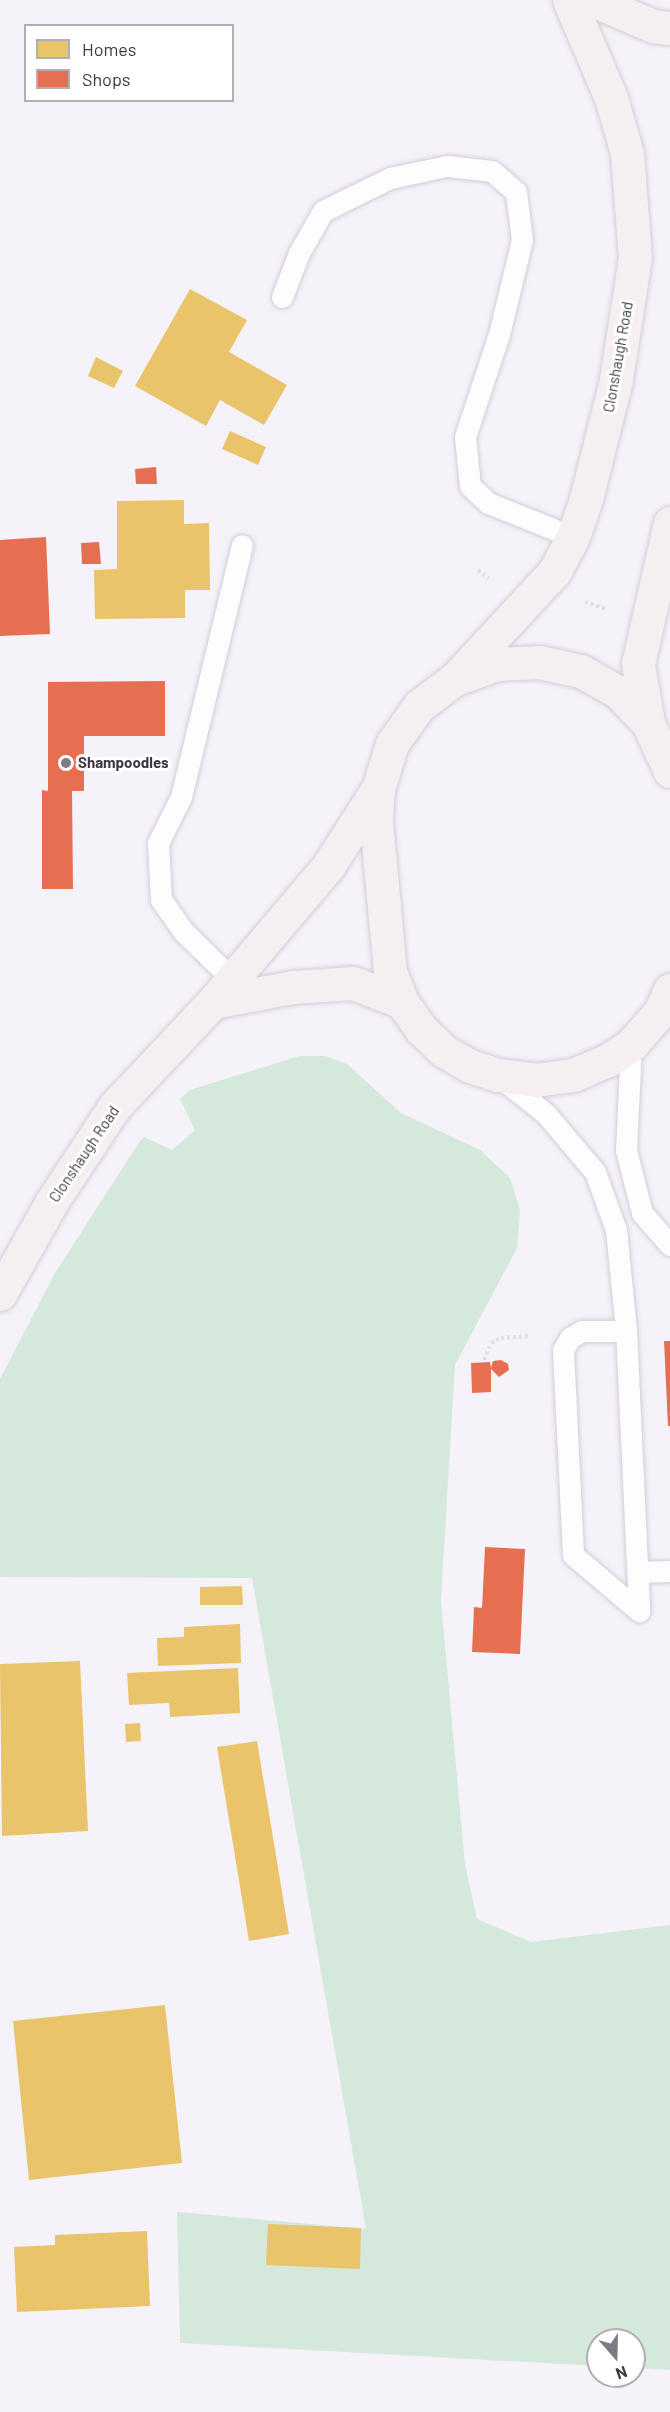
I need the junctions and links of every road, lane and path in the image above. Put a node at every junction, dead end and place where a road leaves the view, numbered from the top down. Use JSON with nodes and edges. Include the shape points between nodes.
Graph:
{"nodes":[{"id":1,"x":569,"y":0,"type":"edge"},
{"id":2,"x":593,"y":0,"type":"edge"},
{"id":3,"x":670,"y":27,"type":"edge"},
{"id":4,"x":282,"y":297,"type":"dead end"},
{"id":5,"x":670,"y":524,"type":"edge"},
{"id":6,"x":573,"y":537,"type":"junction"},
{"id":7,"x":242,"y":545,"type":"dead end"},
{"id":8,"x":456,"y":678,"type":"junction"},
{"id":9,"x":648,"y":723,"type":"junction"},
{"id":10,"x":670,"y":771,"type":"edge"},
{"id":11,"x":378,"y":789,"type":"junction"},
{"id":12,"x":670,"y":990,"type":"edge"},
{"id":13,"x":231,"y":992,"type":"junction"},
{"id":14,"x":402,"y":1002,"type":"junction"},
{"id":15,"x":631,"y":1045,"type":"junction"},
{"id":16,"x":498,"y":1076,"type":"junction"},
{"id":17,"x":670,"y":1245,"type":"edge"},
{"id":18,"x":0,"y":1294,"type":"edge"},
{"id":19,"x":626,"y":1331,"type":"junction"},
{"id":20,"x":570,"y":1338,"type":"junction"},
{"id":21,"x":484,"y":1360,"type":"dead end"},
{"id":22,"x":670,"y":1571,"type":"edge"},
{"id":23,"x":638,"y":1572,"type":"junction"}],
"edges":[{"from":1,"to":6,"type":"street","name":"Clonshaugh Road","via":[[611,98],[627,153],[635,258],[616,380]]},
{"from":2,"to":3,"type":"street","via":[[653,26]]},
{"from":4,"to":6,"type":"lane","via":[[299,253],[323,211],[390,178],[447,166],[492,171],[516,192],[522,240],[499,334],[465,437],[470,486],[488,503]]},
{"from":5,"to":9,"type":"street","name":"Clonshaugh Road","via":[[638,664]]},
{"from":6,"to":8,"type":"street","name":"Clonshaugh Road","via":[[555,571]]},
{"from":7,"to":13,"type":"lane","via":[[181,797],[158,843],[161,900]]},
{"from":8,"to":9,"type":"street","name":"Clonshaugh Road","via":[[497,664],[539,662],[581,671],[618,692]]},
{"from":8,"to":11,"type":"street","name":"Clonshaugh Road","via":[[419,706],[392,744]]},
{"from":9,"to":10,"type":"street","name":"Clonshaugh Road"},
{"from":11,"to":13,"type":"street","name":"Clonshaugh Road","via":[[329,865]]},
{"from":11,"to":14,"type":"street","name":"Clonshaugh Road","via":[[376,820],[390,972]]},
{"from":12,"to":15,"type":"street","name":"Clonshaugh Road","via":[[660,1012]]},
{"from":13,"to":14,"type":"street","via":[[353,983]]},
{"from":13,"to":18,"type":"street","name":"Clonshaugh Road","via":[[115,1106],[51,1203]]},
{"from":14,"to":16,"type":"street","name":"Clonshaugh Road","via":[[421,1029],[444,1051]]},
{"from":15,"to":16,"type":"street","name":"Clonshaugh Road","via":[[573,1075],[536,1080]]},
{"from":15,"to":17,"type":"lane","via":[[626,1150],[642,1213]]},
{"from":16,"to":19,"type":"lane","via":[[546,1114],[595,1172],[616,1230]]},
{"from":19,"to":20,"type":"lane","via":[[582,1331]]},
{"from":19,"to":23,"type":"lane"},
{"from":20,"to":21,"type":"path","via":[[501,1338],[491,1343]]},
{"from":20,"to":23,"type":"lane","via":[[563,1350],[573,1555],[639,1611]]},
{"from":22,"to":23,"type":"lane"}]}
